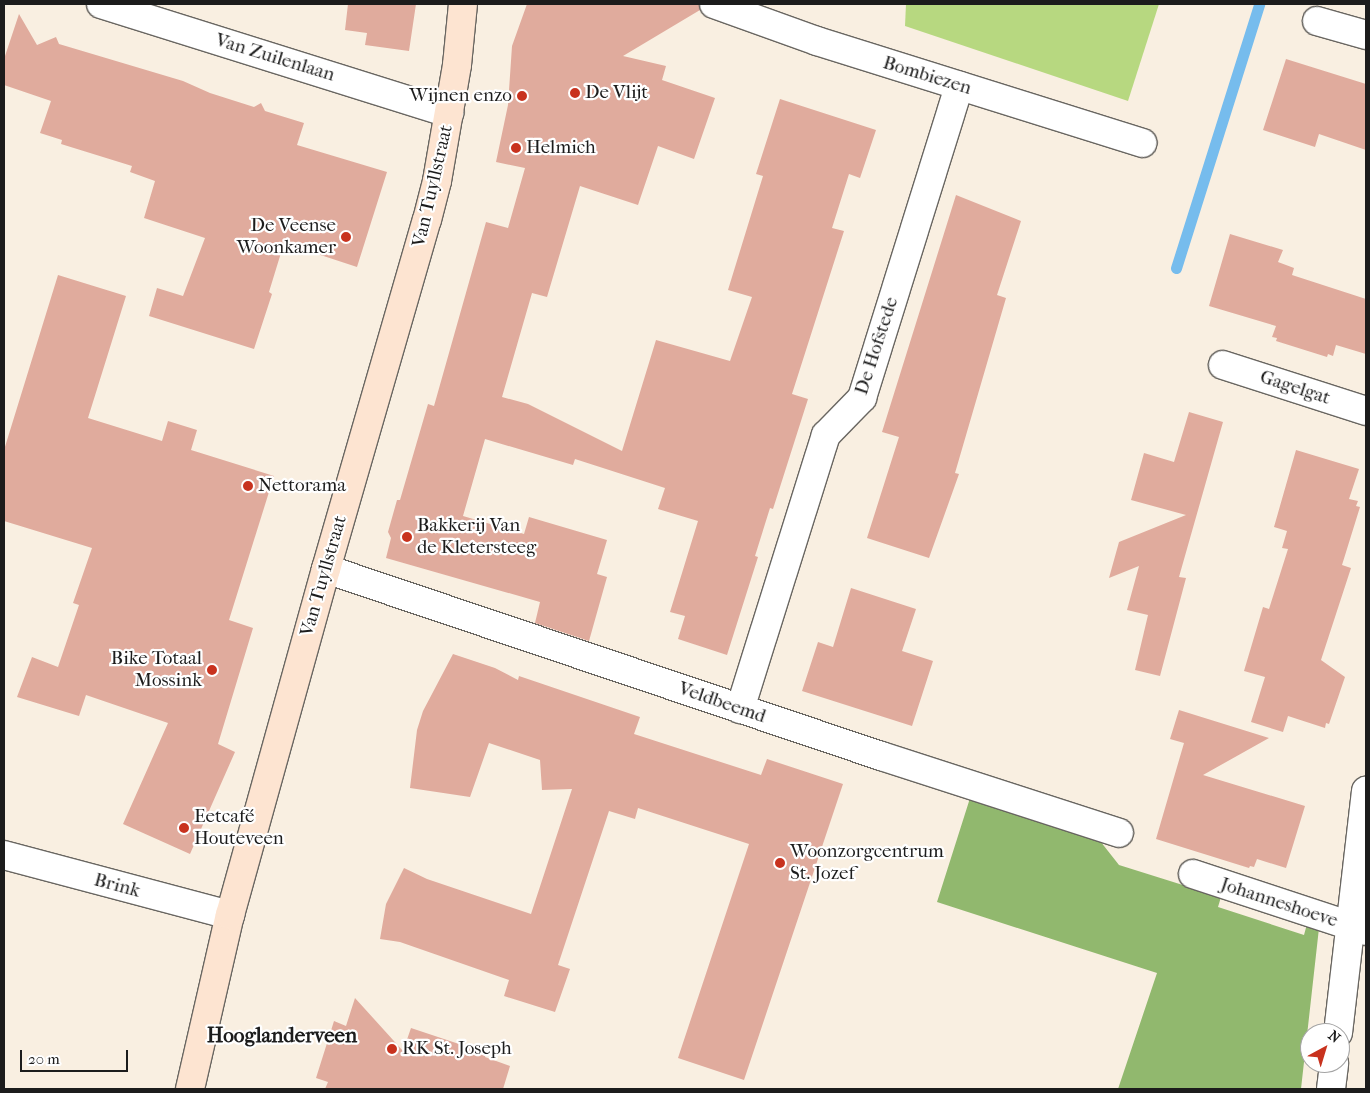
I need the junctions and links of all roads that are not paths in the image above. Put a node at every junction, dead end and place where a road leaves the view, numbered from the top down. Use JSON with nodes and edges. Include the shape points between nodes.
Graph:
{"nodes":[{"id":1,"x":101,"y":4,"type":"edge"},
{"id":2,"x":463,"y":4,"type":"edge"},
{"id":3,"x":714,"y":4,"type":"edge"},
{"id":4,"x":1317,"y":21,"type":"dead end"},
{"id":5,"x":1366,"y":35,"type":"edge"},
{"id":6,"x":958,"y":86,"type":"junction"},
{"id":7,"x":449,"y":113,"type":"junction"},
{"id":8,"x":1142,"y":143,"type":"dead end"},
{"id":9,"x":1223,"y":365,"type":"dead end"},
{"id":10,"x":1366,"y":411,"type":"edge"},
{"id":11,"x":326,"y":569,"type":"junction"},
{"id":12,"x":740,"y":709,"type":"junction"},
{"id":13,"x":1366,"y":791,"type":"edge"},
{"id":14,"x":1119,"y":833,"type":"dead end"},
{"id":15,"x":4,"y":856,"type":"edge"},
{"id":16,"x":1193,"y":874,"type":"dead end"},
{"id":17,"x":230,"y":916,"type":"junction"},
{"id":18,"x":1358,"y":929,"type":"edge"},
{"id":19,"x":1340,"y":1023,"type":"edge"},
{"id":20,"x":1333,"y":1073,"type":"edge"},
{"id":21,"x":190,"y":1089,"type":"edge"},
{"id":22,"x":1331,"y":1089,"type":"edge"}],
"edges":[{"from":1,"to":7,"type":"street","name":"Van Zuilenlaan"},
{"from":2,"to":7,"type":"street","name":"Van Tuyllstraat"},
{"from":3,"to":6,"type":"street","name":"Bombiezen"},
{"from":4,"to":5,"type":"street"},
{"from":6,"to":8,"type":"street","name":"Bombiezen"},
{"from":6,"to":12,"type":"street","name":"De Hofstede","via":[[862,398],[826,435]]},
{"from":7,"to":11,"type":"street","name":"Van Tuyllstraat","via":[[427,220]]},
{"from":9,"to":10,"type":"street","name":"Gagelgat"},
{"from":11,"to":12,"type":"street","name":"Veldbeemd"},
{"from":11,"to":17,"type":"street","name":"Van Tuyllstraat"},
{"from":12,"to":14,"type":"street","name":"Veldbeemd"},
{"from":13,"to":18,"type":"street"},
{"from":15,"to":17,"type":"street","name":"Brink"},
{"from":16,"to":18,"type":"street","name":"Johanneshoeve"},
{"from":17,"to":21,"type":"street","name":"Van Tuyllstraat"},
{"from":18,"to":19,"type":"street"},
{"from":20,"to":22,"type":"street"}]}
